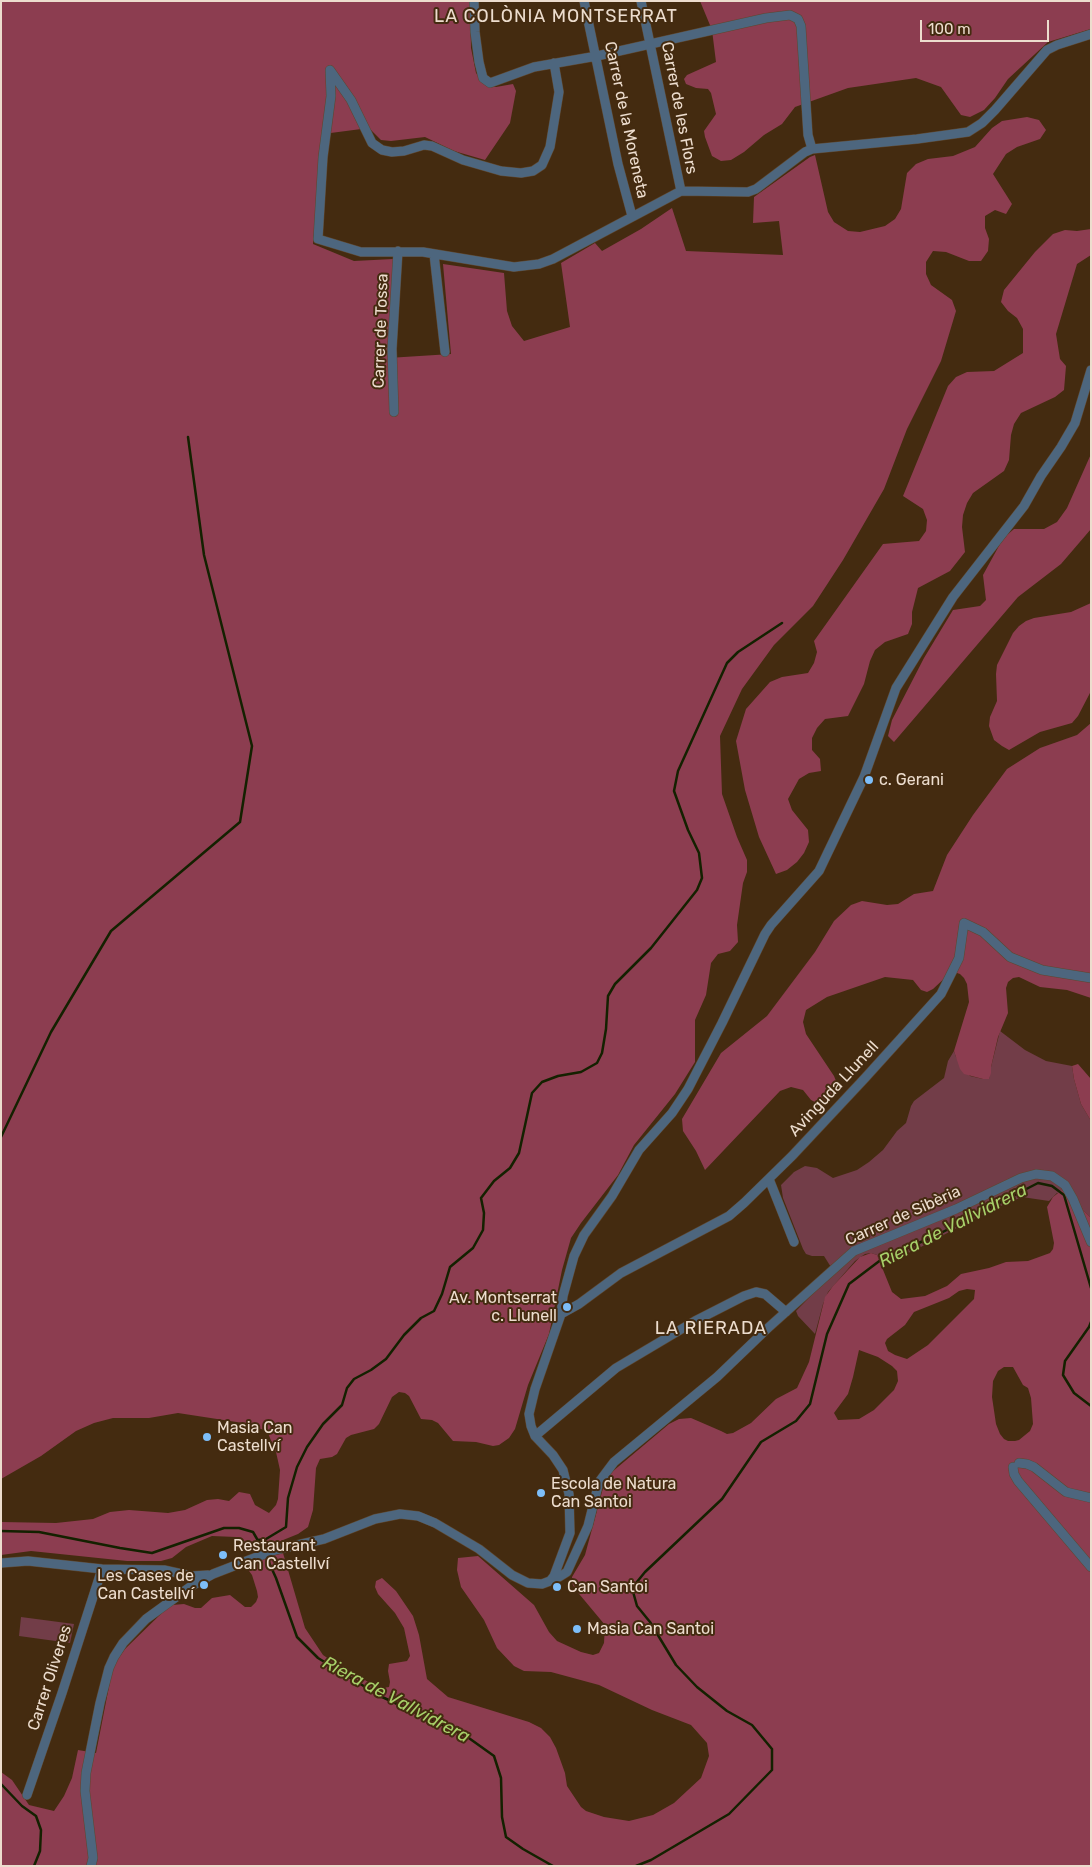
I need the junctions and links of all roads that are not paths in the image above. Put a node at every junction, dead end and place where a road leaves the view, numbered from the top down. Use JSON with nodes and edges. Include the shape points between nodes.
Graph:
{"nodes":[{"id":1,"x":474,"y":1,"type":"edge"},
{"id":2,"x":584,"y":1,"type":"edge"},
{"id":3,"x":641,"y":1,"type":"edge"},
{"id":4,"x":1091,"y":34,"type":"edge"},
{"id":5,"x":651,"y":43,"type":"junction"},
{"id":6,"x":596,"y":56,"type":"junction"},
{"id":7,"x":554,"y":64,"type":"junction"},
{"id":8,"x":812,"y":149,"type":"junction"},
{"id":9,"x":681,"y":192,"type":"junction"},
{"id":10,"x":632,"y":216,"type":"junction"},
{"id":11,"x":398,"y":251,"type":"junction"},
{"id":12,"x":434,"y":254,"type":"junction"},
{"id":13,"x":445,"y":352,"type":"dead end"},
{"id":14,"x":1091,"y":370,"type":"edge"},
{"id":15,"x":394,"y":412,"type":"dead end"},
{"id":16,"x":1091,"y":978,"type":"edge"},
{"id":17,"x":768,"y":1179,"type":"junction"},
{"id":18,"x":794,"y":1242,"type":"dead end"},
{"id":19,"x":1091,"y":1242,"type":"edge"},
{"id":20,"x":786,"y":1312,"type":"junction"},
{"id":21,"x":561,"y":1314,"type":"junction"},
{"id":22,"x":535,"y":1436,"type":"junction"},
{"id":23,"x":1091,"y":1498,"type":"edge"},
{"id":24,"x":1,"y":1563,"type":"edge"},
{"id":25,"x":1091,"y":1567,"type":"edge"},
{"id":26,"x":102,"y":1569,"type":"junction"},
{"id":27,"x":174,"y":1571,"type":"junction"},
{"id":28,"x":184,"y":1574,"type":"junction"},
{"id":29,"x":214,"y":1574,"type":"junction"},
{"id":30,"x":554,"y":1576,"type":"junction"},
{"id":31,"x":188,"y":1589,"type":"junction"},
{"id":32,"x":27,"y":1795,"type":"dead end"},
{"id":33,"x":91,"y":1866,"type":"edge"}],
"edges":[{"from":1,"to":7,"type":"street","via":[[475,32],[483,78],[490,83],[534,67]]},
{"from":2,"to":6,"type":"street","name":"Carrer de la Moreneta"},
{"from":3,"to":5,"type":"street","name":"Carrer de les Flors"},
{"from":4,"to":8,"type":"street","via":[[1047,50],[976,128],[957,134]]},
{"from":5,"to":6,"type":"street"},
{"from":5,"to":8,"type":"street","via":[[766,18],[790,15],[798,19]]},
{"from":5,"to":9,"type":"street","name":"Carrer de les Flors"},
{"from":6,"to":7,"type":"street"},
{"from":6,"to":10,"type":"street","name":"Carrer de la Moreneta"},
{"from":7,"to":11,"type":"street","via":[[559,92],[550,147],[542,165],[521,173],[463,160],[432,146],[392,152],[382,150],[372,143],[351,100],[330,70],[331,96],[318,240],[360,252]]},
{"from":8,"to":9,"type":"street","via":[[748,192]]},
{"from":9,"to":10,"type":"street"},
{"from":10,"to":12,"type":"street","via":[[553,259],[524,267]]},
{"from":11,"to":12,"type":"street"},
{"from":11,"to":15,"type":"street","name":"Carrer de Tossa","via":[[392,349]]},
{"from":12,"to":13,"type":"street"},
{"from":14,"to":21,"type":"street","via":[[1075,423],[1061,447],[1024,506],[953,597],[896,688],[864,777],[819,872],[765,934],[684,1096],[639,1150],[584,1235],[567,1279]]},
{"from":16,"to":17,"type":"street","name":"Avinguda Llunell","via":[[1042,970],[1010,957],[982,932],[964,923],[959,958],[941,994]]},
{"from":17,"to":18,"type":"street"},
{"from":17,"to":21,"type":"street","name":"Avinguda Llunell","via":[[729,1216],[621,1273]]},
{"from":19,"to":20,"type":"street","name":"Carrer de Sibèria","via":[[1073,1199],[1061,1181],[1047,1175],[1028,1175],[854,1251]]},
{"from":20,"to":22,"type":"street","via":[[765,1294],[756,1292],[739,1298],[616,1368]]},
{"from":20,"to":30,"type":"street","name":"Carrer de Sibèria","via":[[717,1377],[611,1465],[599,1482],[588,1526],[567,1572]]},
{"from":21,"to":22,"type":"street","via":[[530,1409]]},
{"from":22,"to":30,"type":"street","via":[[561,1466],[569,1494],[570,1533]]},
{"from":23,"to":25,"type":"street","via":[[1066,1492],[1027,1464],[1016,1465],[1013,1470],[1018,1481]]},
{"from":24,"to":26,"type":"street","via":[[28,1561]]},
{"from":26,"to":27,"type":"street"},
{"from":26,"to":32,"type":"street","name":"Carrer Oliveres"},
{"from":27,"to":28,"type":"street"},
{"from":27,"to":31,"type":"street"},
{"from":28,"to":29,"type":"street"},
{"from":28,"to":31,"type":"street","via":[[189,1580]]},
{"from":29,"to":30,"type":"street","via":[[275,1550],[324,1539],[375,1519],[410,1514],[435,1523],[528,1583],[542,1584]]},
{"from":29,"to":31,"type":"street"},
{"from":31,"to":33,"type":"street","via":[[154,1612],[134,1631],[109,1668],[86,1774]]}]}
